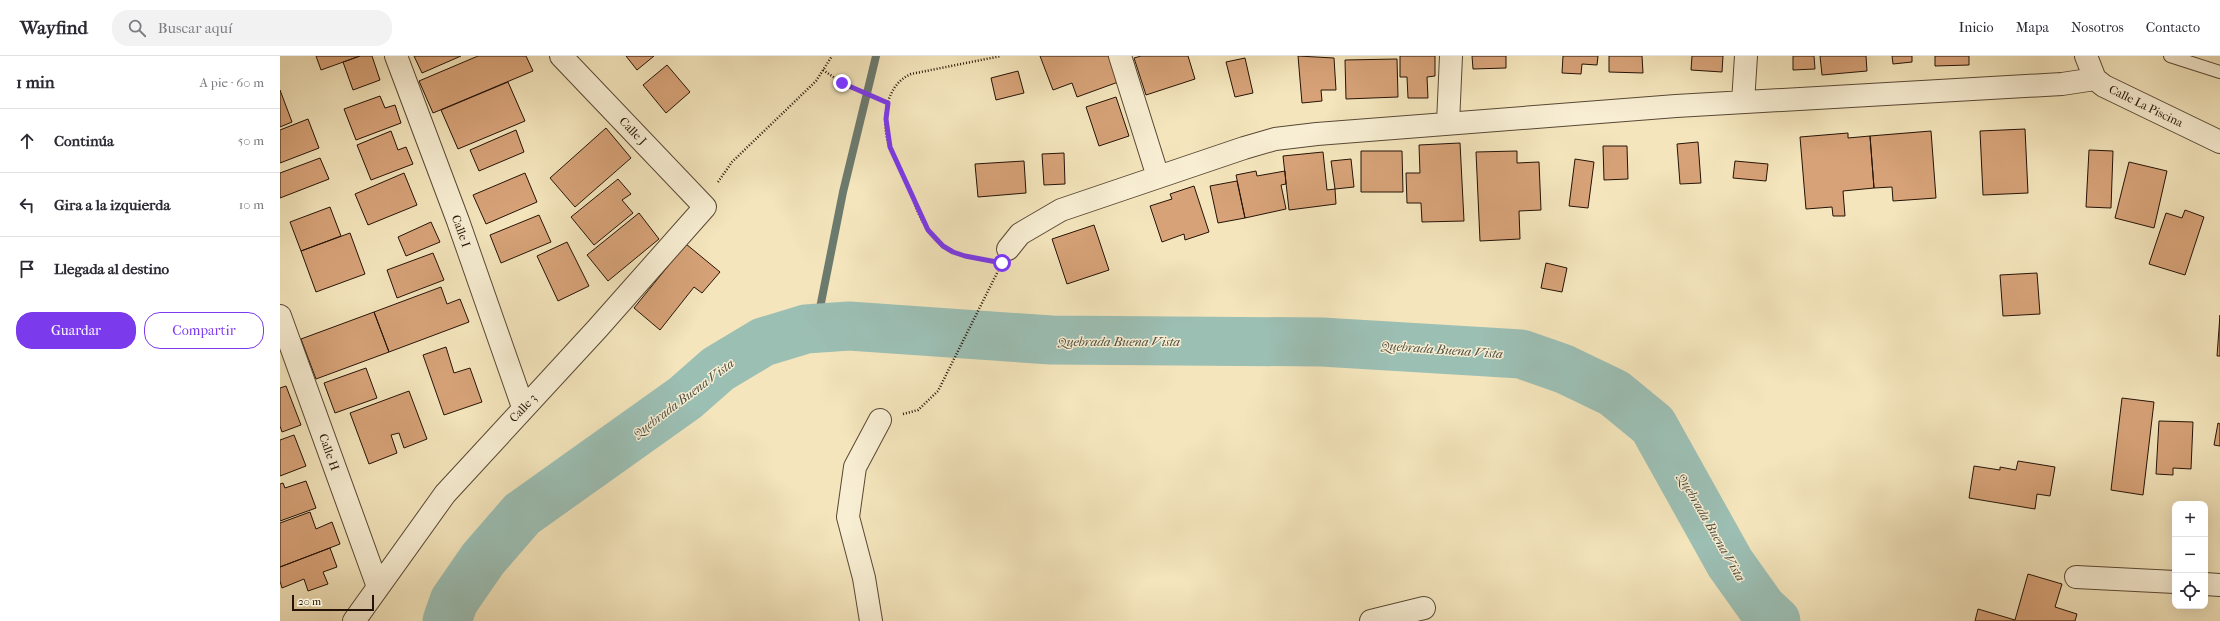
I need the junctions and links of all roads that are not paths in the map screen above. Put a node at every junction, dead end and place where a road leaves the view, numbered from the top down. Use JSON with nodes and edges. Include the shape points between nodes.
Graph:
{"nodes":[{"id":1,"x":396,"y":56,"type":"edge"},
{"id":2,"x":561,"y":56,"type":"edge"},
{"id":3,"x":1120,"y":56,"type":"edge"},
{"id":4,"x":1451,"y":56,"type":"edge"},
{"id":5,"x":1746,"y":56,"type":"edge"},
{"id":6,"x":2086,"y":56,"type":"edge"},
{"id":7,"x":2170,"y":56,"type":"edge"},
{"id":8,"x":2220,"y":72,"type":"edge"},
{"id":9,"x":2095,"y":79,"type":"junction"},
{"id":10,"x":1742,"y":102,"type":"junction"},
{"id":11,"x":1448,"y":123,"type":"junction"},
{"id":12,"x":2220,"y":142,"type":"edge"},
{"id":13,"x":1158,"y":177,"type":"junction"},
{"id":14,"x":705,"y":206,"type":"joint"},
{"id":15,"x":1001,"y":255,"type":"road end"},
{"id":16,"x":280,"y":316,"type":"edge"},
{"id":17,"x":523,"y":407,"type":"junction"},
{"id":18,"x":880,"y":420,"type":"road end"},
{"id":19,"x":2076,"y":576,"type":"dead end"},
{"id":20,"x":2172,"y":582,"type":"edge"},
{"id":21,"x":2208,"y":584,"type":"edge"},
{"id":22,"x":2220,"y":585,"type":"edge"},
{"id":23,"x":378,"y":587,"type":"junction"},
{"id":24,"x":1424,"y":608,"type":"dead end"},
{"id":25,"x":354,"y":621,"type":"edge"},
{"id":26,"x":871,"y":621,"type":"edge"},
{"id":27,"x":1371,"y":621,"type":"edge"}],
"edges":[{"from":1,"to":17,"type":"street","name":"Calle I"},
{"from":2,"to":14,"type":"street","name":"Calle J"},
{"from":3,"to":13,"type":"street"},
{"from":4,"to":11,"type":"street"},
{"from":5,"to":10,"type":"street"},
{"from":6,"to":9,"type":"street","name":"Calle La Piscina"},
{"from":7,"to":8,"type":"lane"},
{"from":9,"to":10,"type":"street","via":[[2054,84]]},
{"from":9,"to":12,"type":"street","name":"Calle La Piscina","via":[[2114,91]]},
{"from":10,"to":11,"type":"street"},
{"from":11,"to":13,"type":"street","via":[[1275,139]]},
{"from":13,"to":15,"type":"street","via":[[1061,210],[1020,234]]},
{"from":14,"to":17,"type":"street","name":"Calle 3","via":[[597,329]]},
{"from":16,"to":23,"type":"street","name":"Calle H"},
{"from":17,"to":23,"type":"street","name":"Calle 3","via":[[445,494]]},
{"from":18,"to":26,"type":"street","via":[[855,467],[848,517],[864,578]]},
{"from":19,"to":20,"type":"street"},
{"from":21,"to":22,"type":"street"},
{"from":23,"to":25,"type":"street","name":"Calle 3"},
{"from":24,"to":27,"type":"street"}]}
